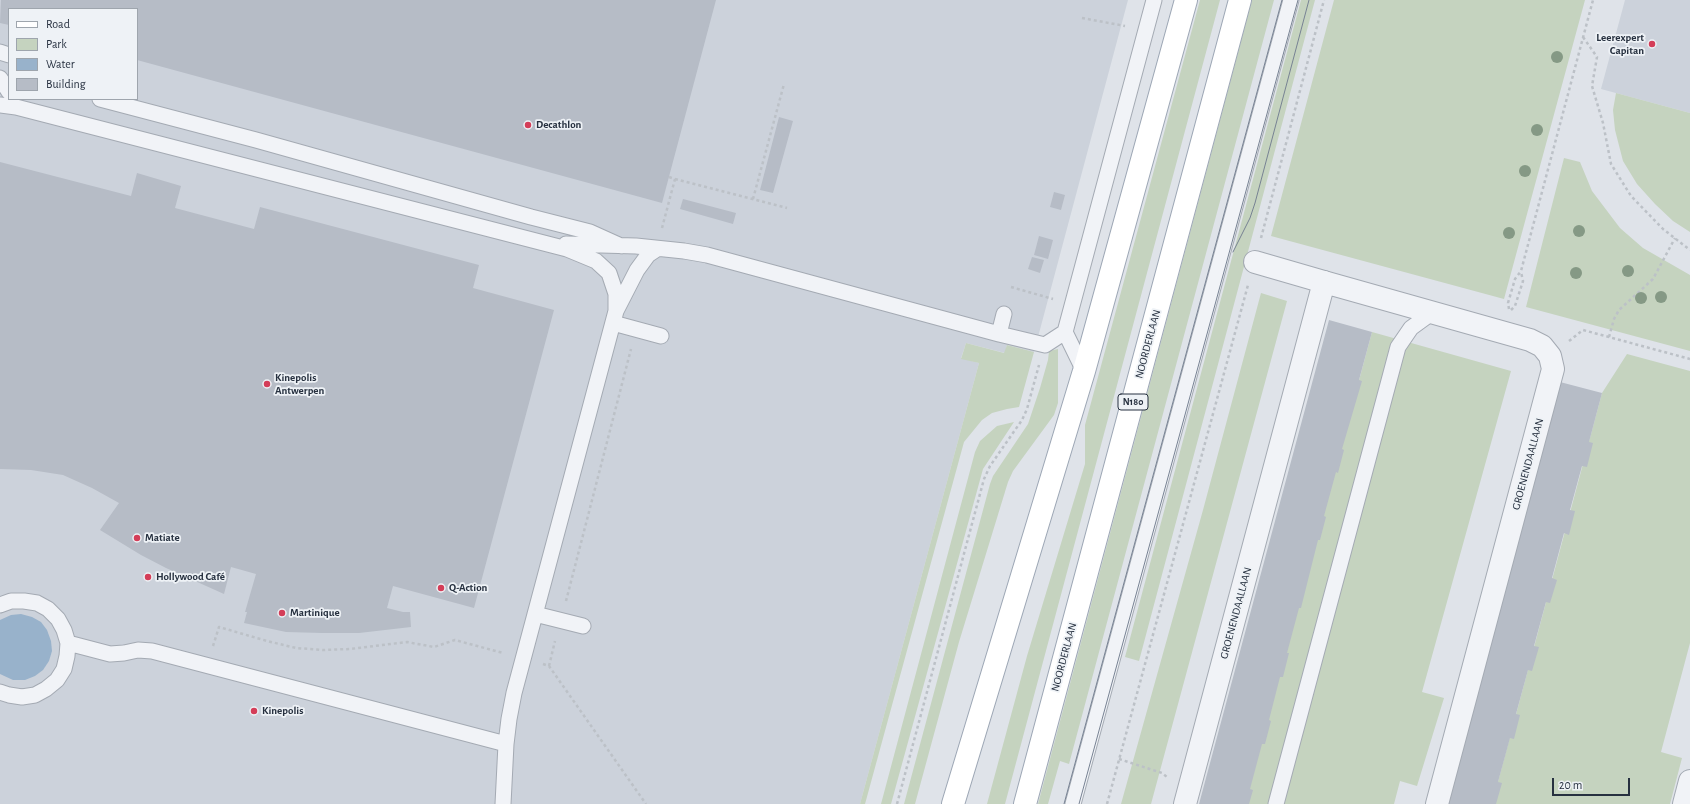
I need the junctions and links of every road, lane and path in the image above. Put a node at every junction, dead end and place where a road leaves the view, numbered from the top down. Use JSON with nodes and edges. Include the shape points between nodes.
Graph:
{"nodes":[{"id":1,"x":1154,"y":0,"type":"edge"},
{"id":2,"x":1186,"y":0,"type":"edge"},
{"id":3,"x":1240,"y":0,"type":"edge"},
{"id":4,"x":1291,"y":0,"type":"edge"},
{"id":5,"x":1324,"y":0,"type":"edge"},
{"id":6,"x":1593,"y":0,"type":"edge"},
{"id":7,"x":1082,"y":18,"type":"dead end"},
{"id":8,"x":1126,"y":26,"type":"dead end"},
{"id":9,"x":1583,"y":37,"type":"junction"},
{"id":10,"x":0,"y":78,"type":"edge"},
{"id":11,"x":784,"y":84,"type":"dead end"},
{"id":12,"x":8,"y":90,"type":"edge"},
{"id":13,"x":104,"y":100,"type":"edge"},
{"id":14,"x":14,"y":103,"type":"edge"},
{"id":15,"x":0,"y":105,"type":"edge"},
{"id":16,"x":669,"y":177,"type":"dead end"},
{"id":17,"x":675,"y":179,"type":"junction"},
{"id":18,"x":753,"y":199,"type":"junction"},
{"id":19,"x":786,"y":208,"type":"dead end"},
{"id":20,"x":1675,"y":238,"type":"junction"},
{"id":21,"x":541,"y":244,"type":"junction"},
{"id":22,"x":621,"y":246,"type":"junction"},
{"id":23,"x":657,"y":249,"type":"junction"},
{"id":24,"x":1690,"y":250,"type":"edge"},
{"id":25,"x":1254,"y":262,"type":"junction"},
{"id":26,"x":1521,"y":272,"type":"junction"},
{"id":27,"x":1324,"y":282,"type":"junction"},
{"id":28,"x":1011,"y":287,"type":"dead end"},
{"id":29,"x":1057,"y":300,"type":"dead end"},
{"id":30,"x":1508,"y":303,"type":"dead end"},
{"id":31,"x":1510,"y":311,"type":"dead end"},
{"id":32,"x":1432,"y":312,"type":"junction"},
{"id":33,"x":1004,"y":314,"type":"dead end"},
{"id":34,"x":615,"y":317,"type":"junction"},
{"id":35,"x":636,"y":330,"type":"junction"},
{"id":36,"x":1065,"y":332,"type":"junction"},
{"id":37,"x":999,"y":334,"type":"junction"},
{"id":38,"x":660,"y":336,"type":"dead end"},
{"id":39,"x":1609,"y":337,"type":"junction"},
{"id":40,"x":1045,"y":345,"type":"junction"},
{"id":41,"x":1550,"y":356,"type":"junction"},
{"id":42,"x":1690,"y":359,"type":"edge"},
{"id":43,"x":1084,"y":371,"type":"junction"},
{"id":44,"x":0,"y":605,"type":"edge"},
{"id":45,"x":535,"y":614,"type":"junction"},
{"id":46,"x":561,"y":620,"type":"junction"},
{"id":47,"x":583,"y":626,"type":"dead end"},
{"id":48,"x":68,"y":643,"type":"junction"},
{"id":49,"x":523,"y":658,"type":"junction"},
{"id":50,"x":207,"y":666,"type":"junction"},
{"id":51,"x":549,"y":666,"type":"junction"},
{"id":52,"x":0,"y":692,"type":"edge"},
{"id":53,"x":506,"y":744,"type":"junction"},
{"id":54,"x":1119,"y":759,"type":"junction"},
{"id":55,"x":1690,"y":781,"type":"edge"},
{"id":56,"x":1187,"y":797,"type":"edge"},
{"id":57,"x":503,"y":804,"type":"edge"},
{"id":58,"x":646,"y":804,"type":"edge"},
{"id":59,"x":897,"y":804,"type":"edge"},
{"id":60,"x":953,"y":804,"type":"edge"},
{"id":61,"x":1025,"y":804,"type":"edge"},
{"id":62,"x":1073,"y":804,"type":"edge"},
{"id":63,"x":1107,"y":804,"type":"edge"},
{"id":64,"x":1276,"y":804,"type":"edge"},
{"id":65,"x":1437,"y":804,"type":"edge"},
{"id":66,"x":1684,"y":804,"type":"edge"}],
"edges":[{"from":1,"to":36,"type":"lane"},
{"from":2,"to":43,"type":"main road"},
{"from":3,"to":61,"type":"main road","name":"NOORDERLAAN","number":"N180"},
{"from":4,"to":62,"type":"lane"},
{"from":5,"to":25,"type":"path"},
{"from":6,"to":9,"type":"path"},
{"from":7,"to":8,"type":"path"},
{"from":9,"to":20,"type":"path","via":[[1597,57],[1592,86],[1611,164],[1631,196]]},
{"from":9,"to":26,"type":"path"},
{"from":10,"to":12,"type":"lane"},
{"from":11,"to":18,"type":"path"},
{"from":13,"to":22,"type":"lane","via":[[590,232]]},
{"from":14,"to":15,"type":"lane"},
{"from":14,"to":21,"type":"lane"},
{"from":16,"to":17,"type":"path"},
{"from":17,"to":18,"type":"path"},
{"from":17,"to":23,"type":"path"},
{"from":18,"to":19,"type":"path"},
{"from":20,"to":24,"type":"path"},
{"from":20,"to":39,"type":"path","via":[[1653,278],[1619,310]]},
{"from":21,"to":22,"type":"lane"},
{"from":21,"to":34,"type":"lane","via":[[588,257],[603,267],[609,273],[616,294]]},
{"from":22,"to":23,"type":"lane"},
{"from":23,"to":34,"type":"lane","via":[[648,255],[637,270]]},
{"from":23,"to":37,"type":"lane","via":[[707,256]]},
{"from":25,"to":27,"type":"street"},
{"from":25,"to":54,"type":"path"},
{"from":26,"to":30,"type":"path","via":[[1515,279]]},
{"from":26,"to":31,"type":"path","via":[[1523,281],[1515,306]]},
{"from":27,"to":32,"type":"street"},
{"from":27,"to":56,"type":"street","name":"GROENENDAALLAAN"},
{"from":28,"to":29,"type":"path"},
{"from":32,"to":41,"type":"street","via":[[1530,340],[1542,346]]},
{"from":32,"to":64,"type":"lane","via":[[1411,328],[1398,347]]},
{"from":33,"to":37,"type":"lane"},
{"from":34,"to":35,"type":"lane"},
{"from":34,"to":45,"type":"lane"},
{"from":35,"to":38,"type":"lane"},
{"from":35,"to":46,"type":"path"},
{"from":36,"to":40,"type":"lane"},
{"from":36,"to":43,"type":"lane"},
{"from":37,"to":40,"type":"lane"},
{"from":39,"to":41,"type":"path","via":[[1583,330]]},
{"from":39,"to":42,"type":"path"},
{"from":40,"to":59,"type":"path","via":[[1022,420],[984,479]]},
{"from":41,"to":65,"type":"street","name":"GROENENDAALLAAN","via":[[1553,369]]},
{"from":43,"to":60,"type":"main road"},
{"from":44,"to":48,"type":"lane","via":[[10,601],[37,603],[58,619]]},
{"from":45,"to":46,"type":"lane"},
{"from":45,"to":49,"type":"lane"},
{"from":46,"to":47,"type":"lane"},
{"from":46,"to":51,"type":"path"},
{"from":48,"to":50,"type":"lane","via":[[110,654],[152,651]]},
{"from":48,"to":52,"type":"lane","via":[[64,669],[46,689],[35,695],[22,697]]},
{"from":49,"to":50,"type":"path","via":[[455,640],[434,648],[407,642],[350,649],[296,648],[219,627]]},
{"from":49,"to":51,"type":"path"},
{"from":49,"to":53,"type":"lane"},
{"from":50,"to":53,"type":"lane"},
{"from":51,"to":58,"type":"path"},
{"from":53,"to":57,"type":"lane"},
{"from":54,"to":56,"type":"path","via":[[1162,773]]},
{"from":54,"to":63,"type":"path"},
{"from":55,"to":66,"type":"street"}]}
